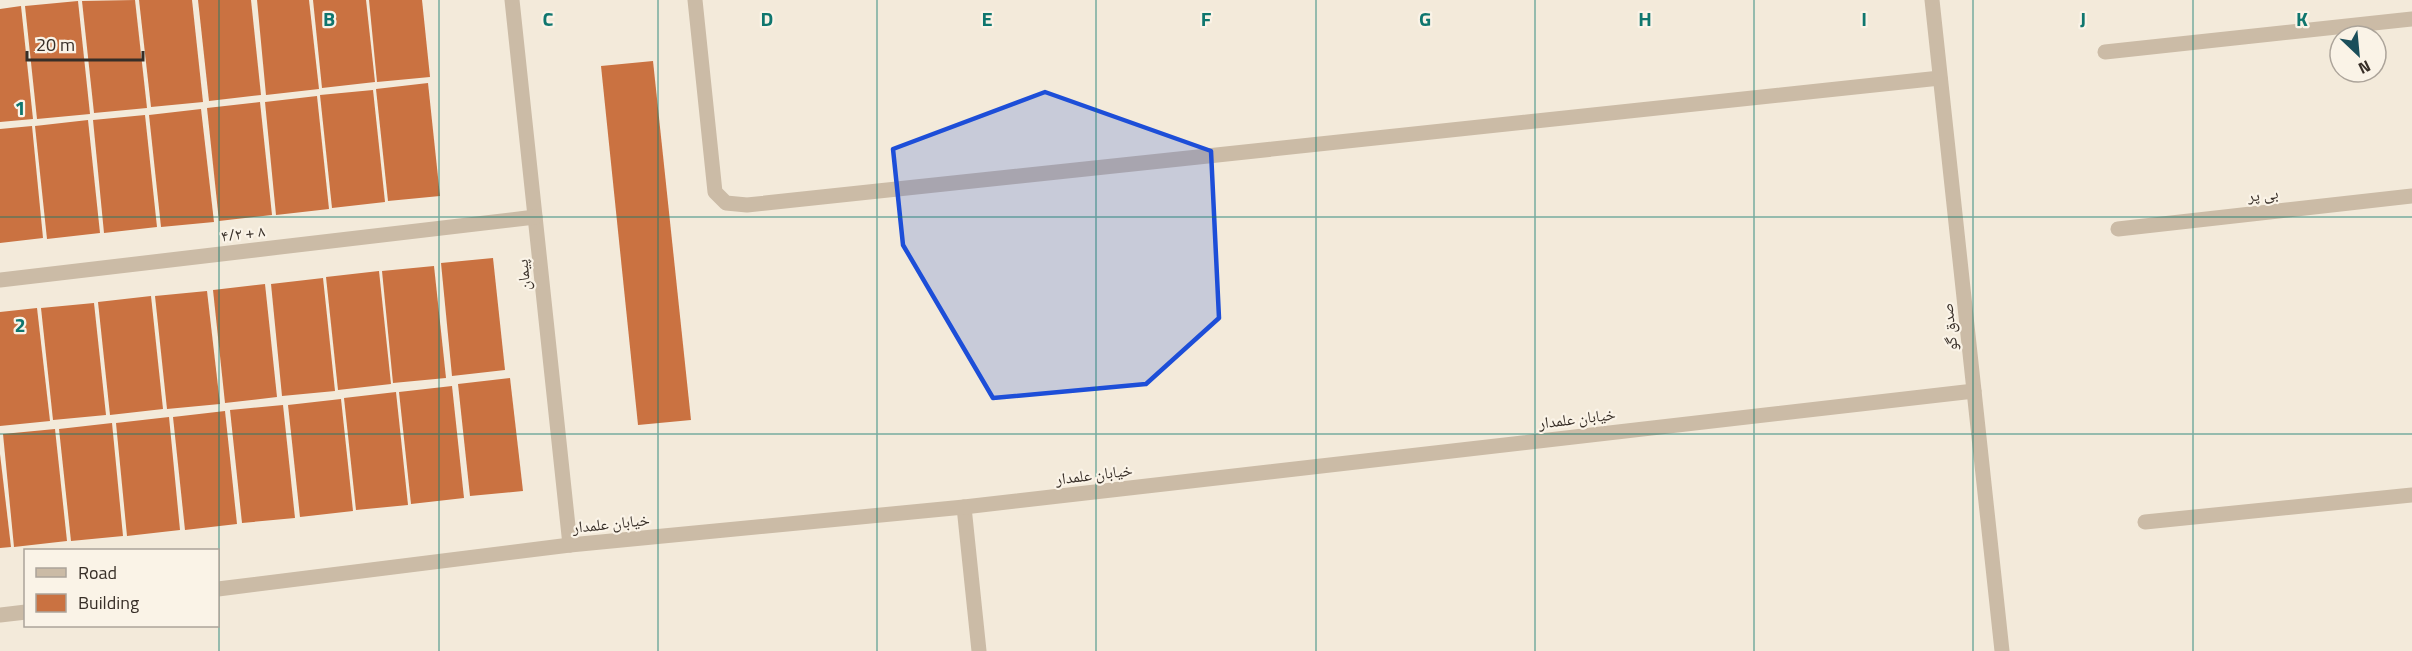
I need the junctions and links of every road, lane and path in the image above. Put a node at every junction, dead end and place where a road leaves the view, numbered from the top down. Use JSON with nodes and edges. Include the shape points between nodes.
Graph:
{"nodes":[{"id":1,"x":512,"y":0,"type":"edge"},
{"id":2,"x":695,"y":0,"type":"edge"},
{"id":3,"x":1932,"y":0,"type":"edge"},
{"id":4,"x":2412,"y":19,"type":"edge"},
{"id":5,"x":2104,"y":52,"type":"dead end"},
{"id":6,"x":1940,"y":78,"type":"junction"},
{"id":7,"x":2412,"y":196,"type":"edge"},
{"id":8,"x":535,"y":217,"type":"junction"},
{"id":9,"x":2118,"y":229,"type":"dead end"},
{"id":10,"x":0,"y":280,"type":"edge"},
{"id":11,"x":1974,"y":391,"type":"junction"},
{"id":12,"x":2412,"y":495,"type":"edge"},
{"id":13,"x":964,"y":507,"type":"junction"},
{"id":14,"x":2145,"y":522,"type":"dead end"},
{"id":15,"x":570,"y":546,"type":"junction"},
{"id":16,"x":219,"y":589,"type":"edge"},
{"id":17,"x":24,"y":612,"type":"edge"},
{"id":18,"x":0,"y":615,"type":"edge"},
{"id":19,"x":979,"y":651,"type":"edge"},
{"id":20,"x":2002,"y":651,"type":"edge"}],
"edges":[{"from":1,"to":8,"type":"street","name":"پیمان"},
{"from":2,"to":6,"type":"street","via":[[715,192],[726,204]]},
{"from":3,"to":6,"type":"street","name":"صدق گو"},
{"from":4,"to":5,"type":"street"},
{"from":6,"to":11,"type":"street","name":"صدق گو"},
{"from":7,"to":9,"type":"street","name":"بی پر"},
{"from":8,"to":10,"type":"street","name":"۴/۲ + ۸"},
{"from":8,"to":15,"type":"street","name":"پیمان"},
{"from":11,"to":13,"type":"street","name":"خیابان علمدار"},
{"from":11,"to":20,"type":"street","name":"صدق گو"},
{"from":12,"to":14,"type":"street"},
{"from":13,"to":15,"type":"street","name":"خیابان علمدار"},
{"from":13,"to":19,"type":"street"},
{"from":15,"to":16,"type":"street","name":"خیابان علمدار"},
{"from":17,"to":18,"type":"street"}]}
